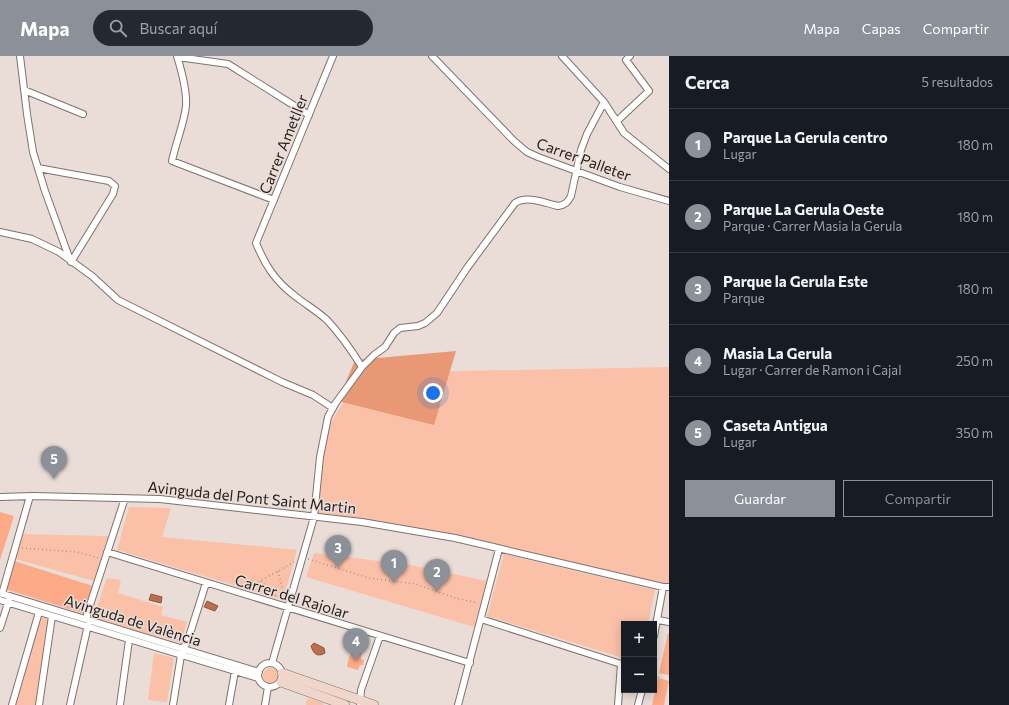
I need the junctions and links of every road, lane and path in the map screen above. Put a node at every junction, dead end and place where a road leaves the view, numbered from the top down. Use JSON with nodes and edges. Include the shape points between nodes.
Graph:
{"nodes":[{"id":1,"x":20,"y":56,"type":"edge"},
{"id":2,"x":333,"y":56,"type":"edge"},
{"id":3,"x":432,"y":56,"type":"edge"},
{"id":4,"x":562,"y":56,"type":"edge"},
{"id":5,"x":630,"y":56,"type":"edge"},
{"id":6,"x":178,"y":57,"type":"edge"},
{"id":7,"x":24,"y":90,"type":"junction"},
{"id":8,"x":604,"y":102,"type":"junction"},
{"id":9,"x":83,"y":114,"type":"dead end"},
{"id":10,"x":309,"y":115,"type":"junction"},
{"id":11,"x":617,"y":121,"type":"junction"},
{"id":12,"x":38,"y":168,"type":"junction"},
{"id":13,"x":669,"y":169,"type":"edge"},
{"id":14,"x":578,"y":171,"type":"junction"},
{"id":15,"x":274,"y":200,"type":"junction"},
{"id":16,"x":669,"y":201,"type":"edge"},
{"id":17,"x":0,"y":232,"type":"edge"},
{"id":18,"x":71,"y":262,"type":"junction"},
{"id":19,"x":362,"y":367,"type":"junction"},
{"id":20,"x":333,"y":408,"type":"junction"},
{"id":21,"x":30,"y":496,"type":"junction"},
{"id":22,"x":0,"y":497,"type":"edge"},
{"id":23,"x":125,"y":498,"type":"junction"},
{"id":24,"x":314,"y":517,"type":"junction"},
{"id":25,"x":15,"y":548,"type":"junction"},
{"id":26,"x":499,"y":549,"type":"junction"},
{"id":27,"x":107,"y":552,"type":"junction"},
{"id":28,"x":303,"y":557,"type":"junction"},
{"id":29,"x":105,"y":559,"type":"junction"},
{"id":30,"x":278,"y":571,"type":"junction"},
{"id":31,"x":260,"y":580,"type":"junction"},
{"id":32,"x":206,"y":583,"type":"junction"},
{"id":33,"x":666,"y":587,"type":"edge"},
{"id":34,"x":240,"y":593,"type":"junction"},
{"id":35,"x":1,"y":596,"type":"edge"},
{"id":36,"x":277,"y":597,"type":"dead end"},
{"id":37,"x":9,"y":600,"type":"junction"},
{"id":38,"x":485,"y":605,"type":"junction"},
{"id":39,"x":288,"y":608,"type":"junction"},
{"id":40,"x":39,"y":612,"type":"junction"},
{"id":41,"x":52,"y":616,"type":"junction"},
{"id":42,"x":481,"y":619,"type":"junction"},
{"id":43,"x":658,"y":620,"type":"junction"},
{"id":44,"x":669,"y":622,"type":"edge"},
{"id":45,"x":88,"y":624,"type":"junction"},
{"id":46,"x":657,"y":624,"type":"edge"},
{"id":47,"x":0,"y":628,"type":"edge"},
{"id":48,"x":380,"y":636,"type":"junction"},
{"id":49,"x":129,"y":640,"type":"junction"},
{"id":50,"x":181,"y":652,"type":"junction"},
{"id":51,"x":272,"y":663,"type":"junction"},
{"id":52,"x":470,"y":663,"type":"junction"},
{"id":53,"x":235,"y":671,"type":"junction"},
{"id":54,"x":258,"y":675,"type":"junction"},
{"id":55,"x":281,"y":677,"type":"junction"},
{"id":56,"x":657,"y":677,"type":"edge"},
{"id":57,"x":660,"y":678,"type":"dead end"},
{"id":58,"x":268,"y":687,"type":"junction"},
{"id":59,"x":641,"y":693,"type":"edge"},
{"id":60,"x":325,"y":702,"type":"edge"},
{"id":61,"x":360,"y":702,"type":"edge"},
{"id":62,"x":12,"y":705,"type":"edge"},
{"id":63,"x":39,"y":705,"type":"edge"},
{"id":64,"x":70,"y":705,"type":"edge"},
{"id":65,"x":120,"y":705,"type":"edge"},
{"id":66,"x":173,"y":705,"type":"edge"},
{"id":67,"x":229,"y":705,"type":"edge"},
{"id":68,"x":265,"y":705,"type":"edge"},
{"id":69,"x":345,"y":705,"type":"edge"},
{"id":70,"x":374,"y":705,"type":"edge"},
{"id":71,"x":458,"y":705,"type":"edge"},
{"id":72,"x":618,"y":705,"type":"edge"},
{"id":73,"x":638,"y":705,"type":"edge"}],
"edges":[{"from":1,"to":7,"type":"street"},
{"from":2,"to":10,"type":"street","name":"Carrer Ametller"},
{"from":3,"to":14,"type":"street","name":"Carrer Palleter","via":[[527,152]]},
{"from":4,"to":8,"type":"street"},
{"from":5,"to":11,"type":"street","via":[[626,60],[649,91]]},
{"from":6,"to":10,"type":"street","via":[[228,64]]},
{"from":6,"to":15,"type":"street","via":[[186,104],[172,161]]},
{"from":7,"to":9,"type":"street"},
{"from":7,"to":12,"type":"street","via":[[33,152]]},
{"from":8,"to":11,"type":"street"},
{"from":8,"to":14,"type":"street","via":[[587,134],[581,150]]},
{"from":10,"to":15,"type":"street","name":"Carrer Ametller"},
{"from":11,"to":13,"type":"street","via":[[624,133]]},
{"from":12,"to":18,"type":"street"},
{"from":12,"to":18,"type":"street","via":[[109,181],[115,186],[113,194]]},
{"from":14,"to":16,"type":"street","name":"Carrer Palleter"},
{"from":14,"to":19,"type":"street","via":[[571,196],[563,205],[526,199],[515,203],[432,319],[418,326],[400,328],[385,347]]},
{"from":15,"to":19,"type":"street","name":"Carrer Ametller","via":[[256,242],[266,265],[272,275],[294,296],[326,320]]},
{"from":17,"to":18,"type":"street","via":[[32,239],[59,252]]},
{"from":18,"to":20,"type":"street","via":[[92,276],[118,300],[313,395]]},
{"from":19,"to":20,"type":"street"},
{"from":20,"to":24,"type":"street","via":[[324,434]]},
{"from":21,"to":22,"type":"street","name":"Avinguda del Pont Saint Martin"},
{"from":21,"to":23,"type":"street","name":"Avinguda del Pont Saint Martin"},
{"from":21,"to":25,"type":"street"},
{"from":23,"to":24,"type":"street","name":"Avinguda del Pont Saint Martin","via":[[210,504]]},
{"from":23,"to":27,"type":"street"},
{"from":24,"to":26,"type":"street","name":"Avinguda del Pont Saint Martin","via":[[362,522]]},
{"from":24,"to":28,"type":"street"},
{"from":25,"to":29,"type":"path","via":[[77,552]]},
{"from":25,"to":35,"type":"street"},
{"from":26,"to":33,"type":"street","name":"Avinguda del Pont Saint Martin"},
{"from":26,"to":38,"type":"street"},
{"from":27,"to":29,"type":"street"},
{"from":27,"to":32,"type":"street","name":"Carrer del Rajolar"},
{"from":28,"to":30,"type":"path"},
{"from":28,"to":38,"type":"path","via":[[369,578],[416,584],[455,598]]},
{"from":28,"to":39,"type":"street"},
{"from":29,"to":45,"type":"street","via":[[87,614]]},
{"from":30,"to":31,"type":"path"},
{"from":30,"to":39,"type":"path"},
{"from":31,"to":34,"type":"path"},
{"from":31,"to":36,"type":"path"},
{"from":32,"to":34,"type":"street","name":"Carrer del Rajolar"},
{"from":32,"to":50,"type":"street","via":[[187,643]]},
{"from":33,"to":43,"type":"street"},
{"from":34,"to":39,"type":"street","name":"Carrer del Rajolar"},
{"from":35,"to":37,"type":"street","name":"Avinguda de València"},
{"from":37,"to":40,"type":"street","name":"Avinguda de València"},
{"from":37,"to":45,"type":"street","name":"Avinguda de València"},
{"from":37,"to":47,"type":"street"},
{"from":38,"to":42,"type":"street"},
{"from":39,"to":48,"type":"street","name":"Carrer del Rajolar"},
{"from":39,"to":51,"type":"street"},
{"from":40,"to":41,"type":"street","name":"Avinguda de València"},
{"from":40,"to":62,"type":"street"},
{"from":41,"to":45,"type":"street","name":"Avinguda de València"},
{"from":41,"to":63,"type":"street"},
{"from":42,"to":52,"type":"street"},
{"from":42,"to":72,"type":"street","via":[[622,664]]},
{"from":43,"to":44,"type":"street"},
{"from":43,"to":46,"type":"street"},
{"from":45,"to":49,"type":"street","name":"Avinguda de València"},
{"from":45,"to":50,"type":"street","name":"Avinguda de València"},
{"from":45,"to":64,"type":"street"},
{"from":48,"to":52,"type":"street","name":"Carrer del Rajolar"},
{"from":48,"to":61,"type":"street","via":[[361,690]]},
{"from":49,"to":50,"type":"street","name":"Avinguda de València"},
{"from":49,"to":65,"type":"street"},
{"from":50,"to":53,"type":"street","name":"Avinguda de València"},
{"from":50,"to":54,"type":"street","name":"Avinguda de València"},
{"from":50,"to":66,"type":"street"},
{"from":51,"to":54,"type":"street","via":[[262,666]]},
{"from":51,"to":55,"type":"street","via":[[278,666]]},
{"from":52,"to":71,"type":"street"},
{"from":53,"to":54,"type":"street","name":"Avinguda de València"},
{"from":53,"to":67,"type":"street"},
{"from":54,"to":58,"type":"street","via":[[262,684]]},
{"from":55,"to":58,"type":"street","via":[[275,686]]},
{"from":55,"to":60,"type":"street"},
{"from":55,"to":61,"type":"street"},
{"from":56,"to":57,"type":"path"},
{"from":58,"to":68,"type":"street"},
{"from":59,"to":73,"type":"street"},
{"from":60,"to":69,"type":"street"},
{"from":61,"to":70,"type":"street"}]}
